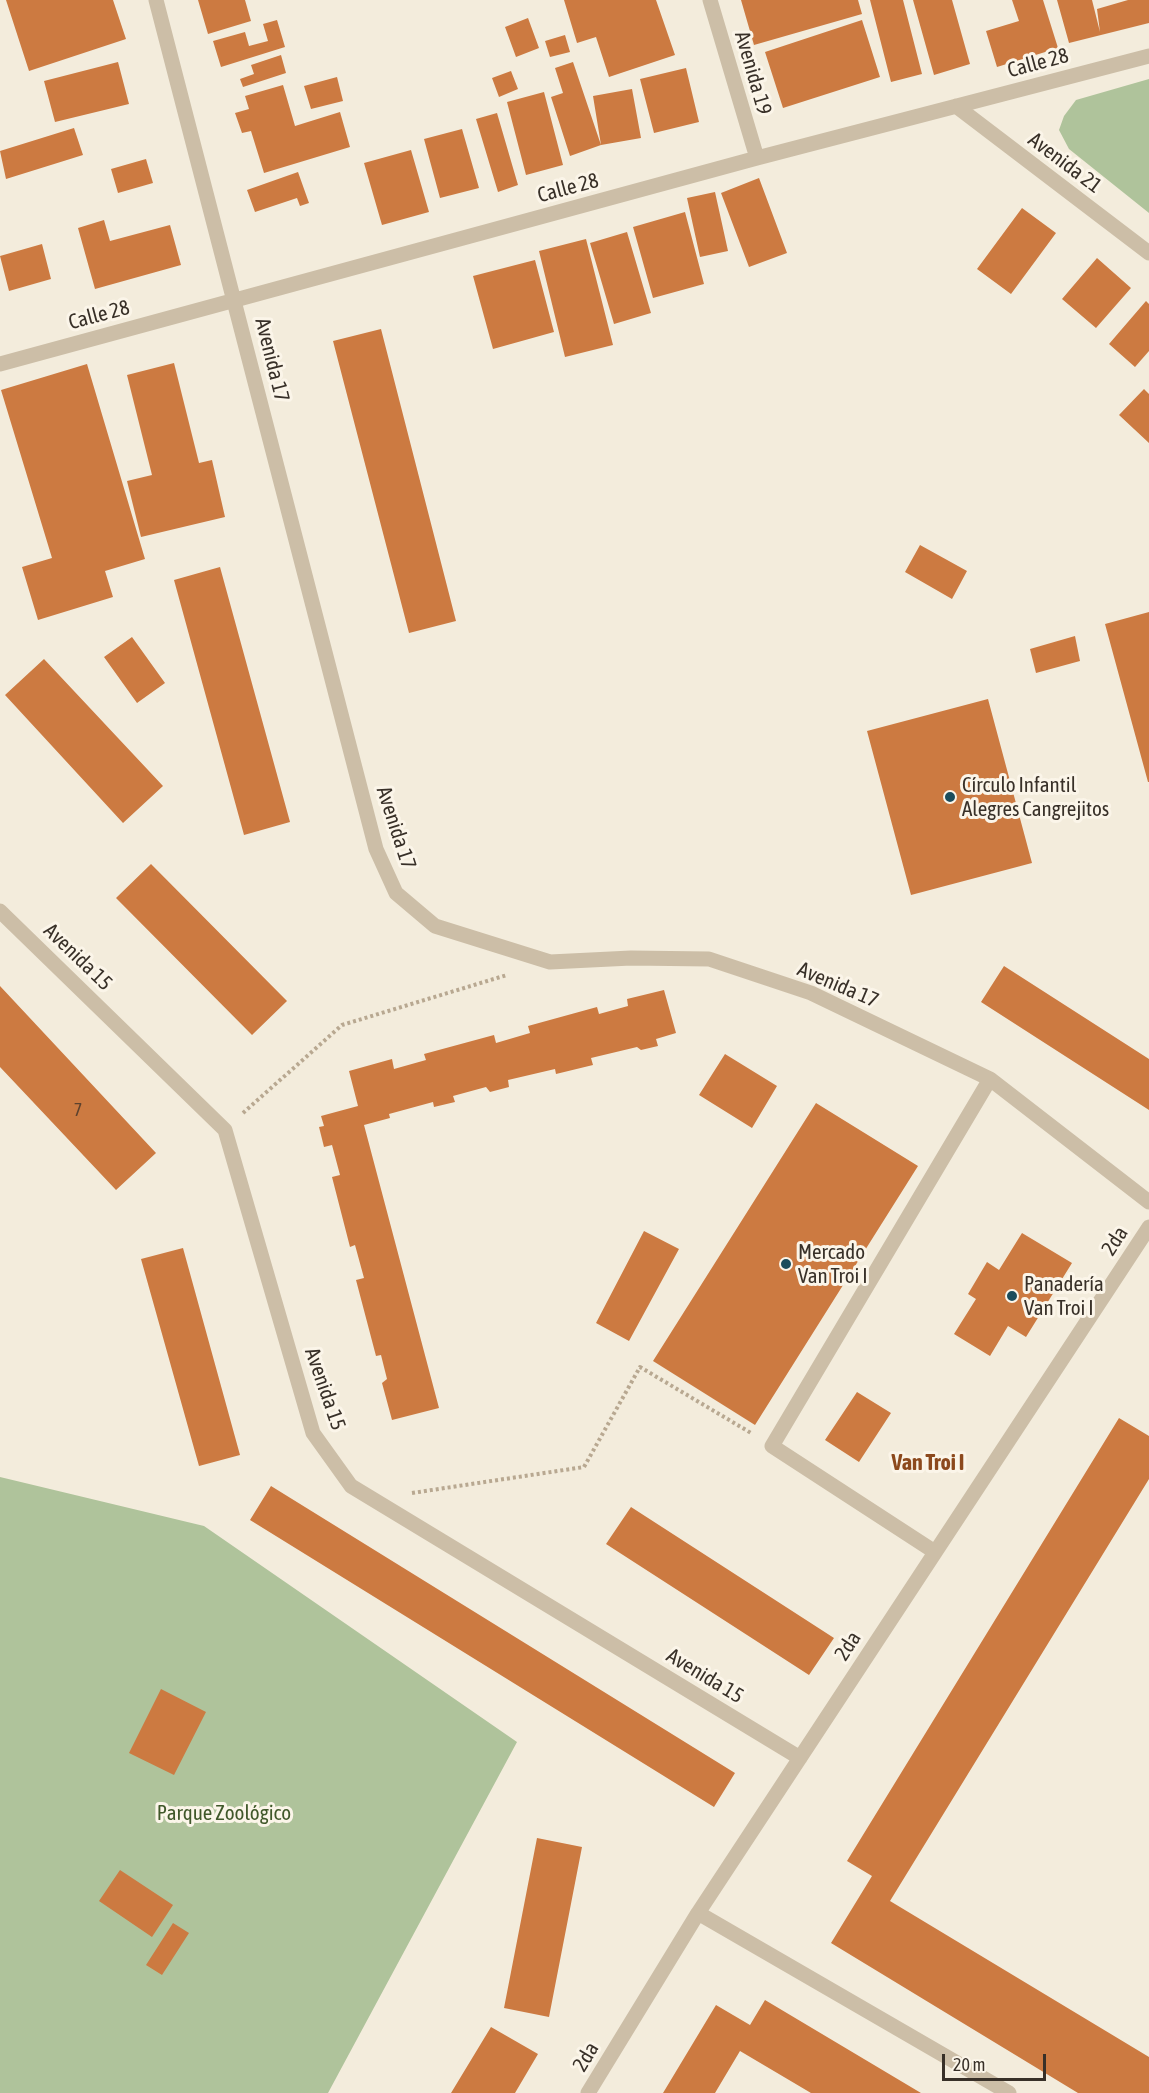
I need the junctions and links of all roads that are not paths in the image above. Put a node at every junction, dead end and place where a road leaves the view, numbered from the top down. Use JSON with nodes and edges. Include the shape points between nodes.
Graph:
{"nodes":[{"id":1,"x":156,"y":0,"type":"edge"},
{"id":2,"x":710,"y":0,"type":"edge"},
{"id":3,"x":1149,"y":56,"type":"edge"},
{"id":4,"x":956,"y":106,"type":"junction"},
{"id":5,"x":757,"y":158,"type":"junction"},
{"id":6,"x":1149,"y":253,"type":"edge"},
{"id":7,"x":235,"y":300,"type":"junction"},
{"id":8,"x":0,"y":364,"type":"edge"},
{"id":9,"x":0,"y":911,"type":"edge"},
{"id":10,"x":990,"y":1079,"type":"junction"},
{"id":11,"x":1149,"y":1202,"type":"edge"},
{"id":12,"x":1149,"y":1227,"type":"edge"},
{"id":13,"x":934,"y":1552,"type":"junction"},
{"id":14,"x":800,"y":1758,"type":"junction"},
{"id":15,"x":698,"y":1913,"type":"junction"},
{"id":16,"x":588,"y":2093,"type":"edge"},
{"id":17,"x":1009,"y":2093,"type":"edge"}],
"edges":[{"from":1,"to":7,"type":"street","name":"Avenida 17"},
{"from":2,"to":5,"type":"street","name":"Avenida 19"},
{"from":3,"to":4,"type":"street","name":"Calle 28"},
{"from":4,"to":5,"type":"street","name":"Calle 28"},
{"from":4,"to":6,"type":"street","name":"Avenida 21"},
{"from":5,"to":7,"type":"street","name":"Calle 28"},
{"from":7,"to":8,"type":"street","name":"Calle 28"},
{"from":7,"to":10,"type":"street","name":"Avenida 17","via":[[376,849],[396,893],[435,926],[550,962],[709,959],[811,993]]},
{"from":9,"to":14,"type":"street","name":"Avenida 15","via":[[225,1130],[313,1433],[351,1486]]},
{"from":10,"to":11,"type":"street","name":"Avenida 17"},
{"from":10,"to":13,"type":"street","via":[[772,1446]]},
{"from":12,"to":13,"type":"street","name":"2da"},
{"from":13,"to":14,"type":"street","name":"2da"},
{"from":14,"to":15,"type":"street","name":"2da"},
{"from":15,"to":16,"type":"street","name":"2da"},
{"from":15,"to":17,"type":"street"}]}
